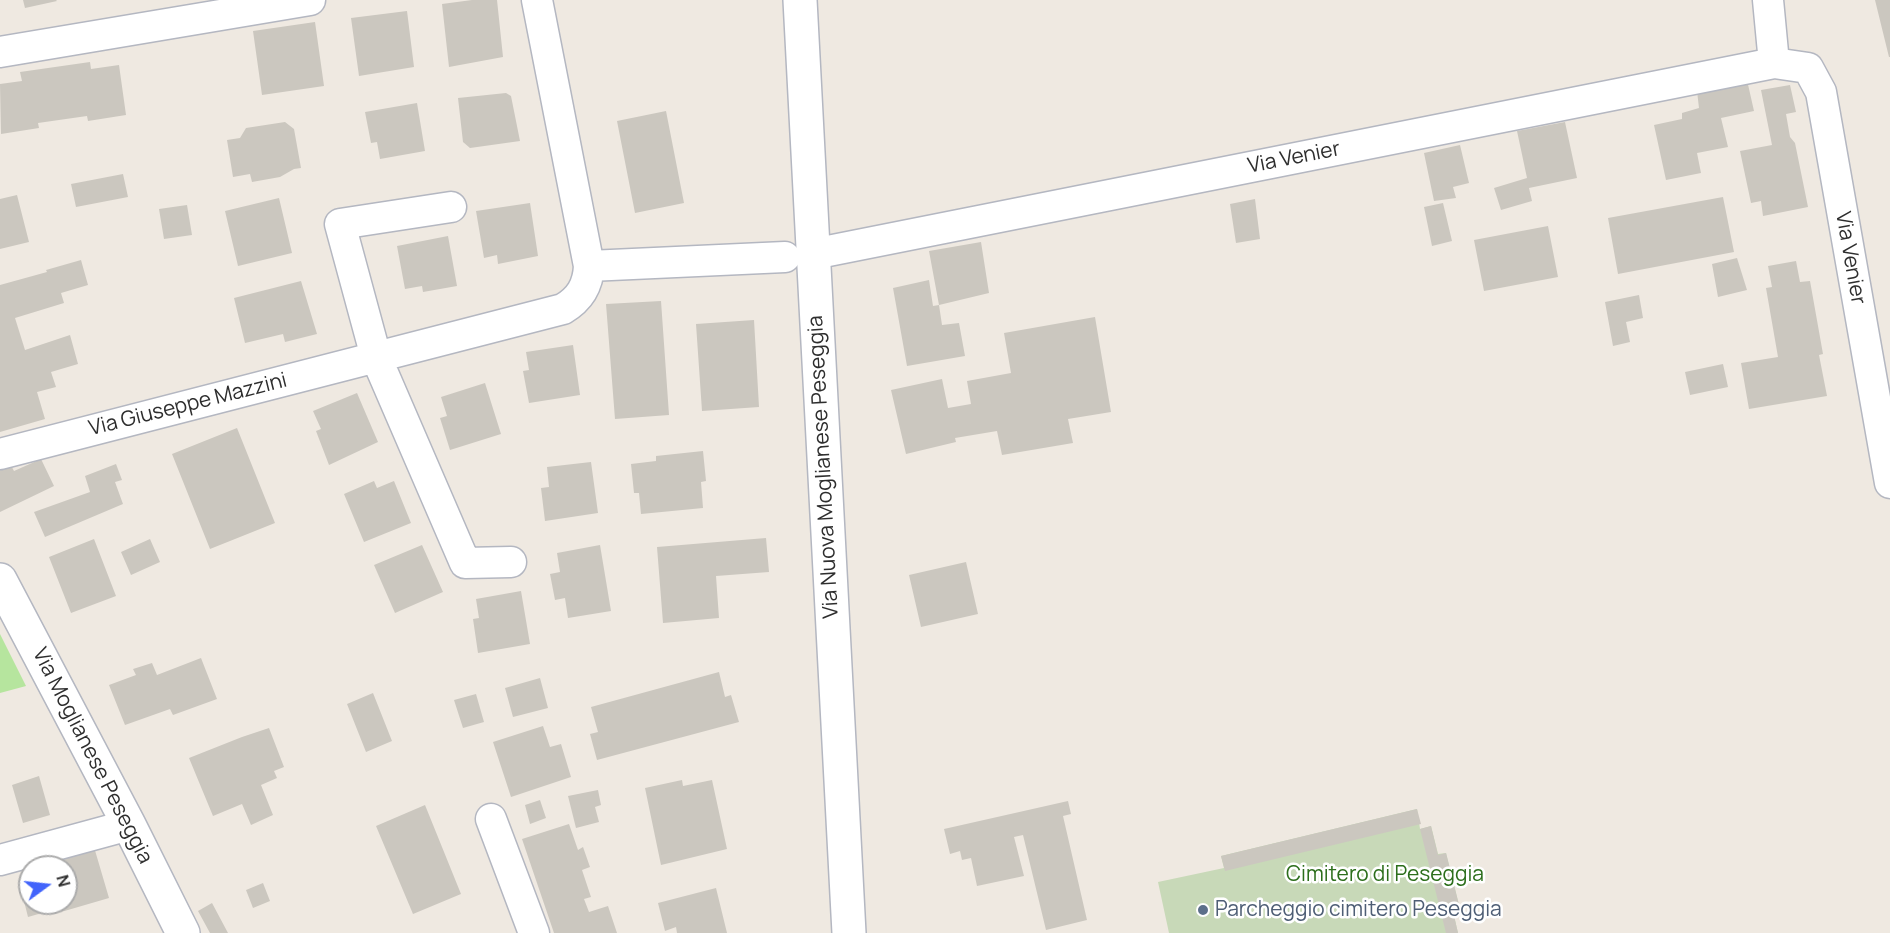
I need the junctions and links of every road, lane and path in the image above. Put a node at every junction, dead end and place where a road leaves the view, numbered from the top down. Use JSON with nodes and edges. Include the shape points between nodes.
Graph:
{"nodes":[{"id":1,"x":310,"y":0,"type":"edge"},
{"id":2,"x":537,"y":0,"type":"edge"},
{"id":3,"x":800,"y":0,"type":"edge"},
{"id":4,"x":1768,"y":0,"type":"edge"},
{"id":5,"x":0,"y":51,"type":"edge"},
{"id":6,"x":1774,"y":63,"type":"junction"},
{"id":7,"x":451,"y":207,"type":"dead end"},
{"id":8,"x":799,"y":255,"type":"junction"},
{"id":9,"x":589,"y":266,"type":"junction"},
{"id":10,"x":376,"y":357,"type":"junction"},
{"id":11,"x":0,"y":454,"type":"edge"},
{"id":12,"x":1890,"y":483,"type":"edge"},
{"id":13,"x":511,"y":562,"type":"dead end"},
{"id":14,"x":0,"y":580,"type":"edge"},
{"id":15,"x":491,"y":819,"type":"dead end"},
{"id":16,"x":129,"y":825,"type":"junction"},
{"id":17,"x":0,"y":860,"type":"edge"},
{"id":18,"x":183,"y":933,"type":"edge"},
{"id":19,"x":534,"y":933,"type":"edge"},
{"id":20,"x":849,"y":933,"type":"edge"}],
"edges":[{"from":1,"to":5,"type":"street"},
{"from":2,"to":9,"type":"street","name":"Via Giuseppe Mazzini"},
{"from":3,"to":8,"type":"main road","name":"Via Nuova Moglianese Peseggia"},
{"from":4,"to":6,"type":"street"},
{"from":6,"to":8,"type":"street","name":"Via Venier"},
{"from":6,"to":12,"type":"street","name":"Via Venier","via":[[1808,68],[1821,92]]},
{"from":7,"to":10,"type":"street","via":[[340,224]]},
{"from":8,"to":9,"type":"street"},
{"from":8,"to":20,"type":"main road","name":"Via Nuova Moglianese Peseggia"},
{"from":9,"to":10,"type":"street","name":"Via Giuseppe Mazzini","via":[[582,293],[563,309]]},
{"from":10,"to":11,"type":"street","name":"Via Giuseppe Mazzini"},
{"from":10,"to":13,"type":"street","via":[[465,563]]},
{"from":14,"to":16,"type":"main road","name":"Via Moglianese Peseggia"},
{"from":15,"to":19,"type":"street"},
{"from":16,"to":17,"type":"street"},
{"from":16,"to":18,"type":"main road","name":"Via Moglianese Peseggia"}]}
